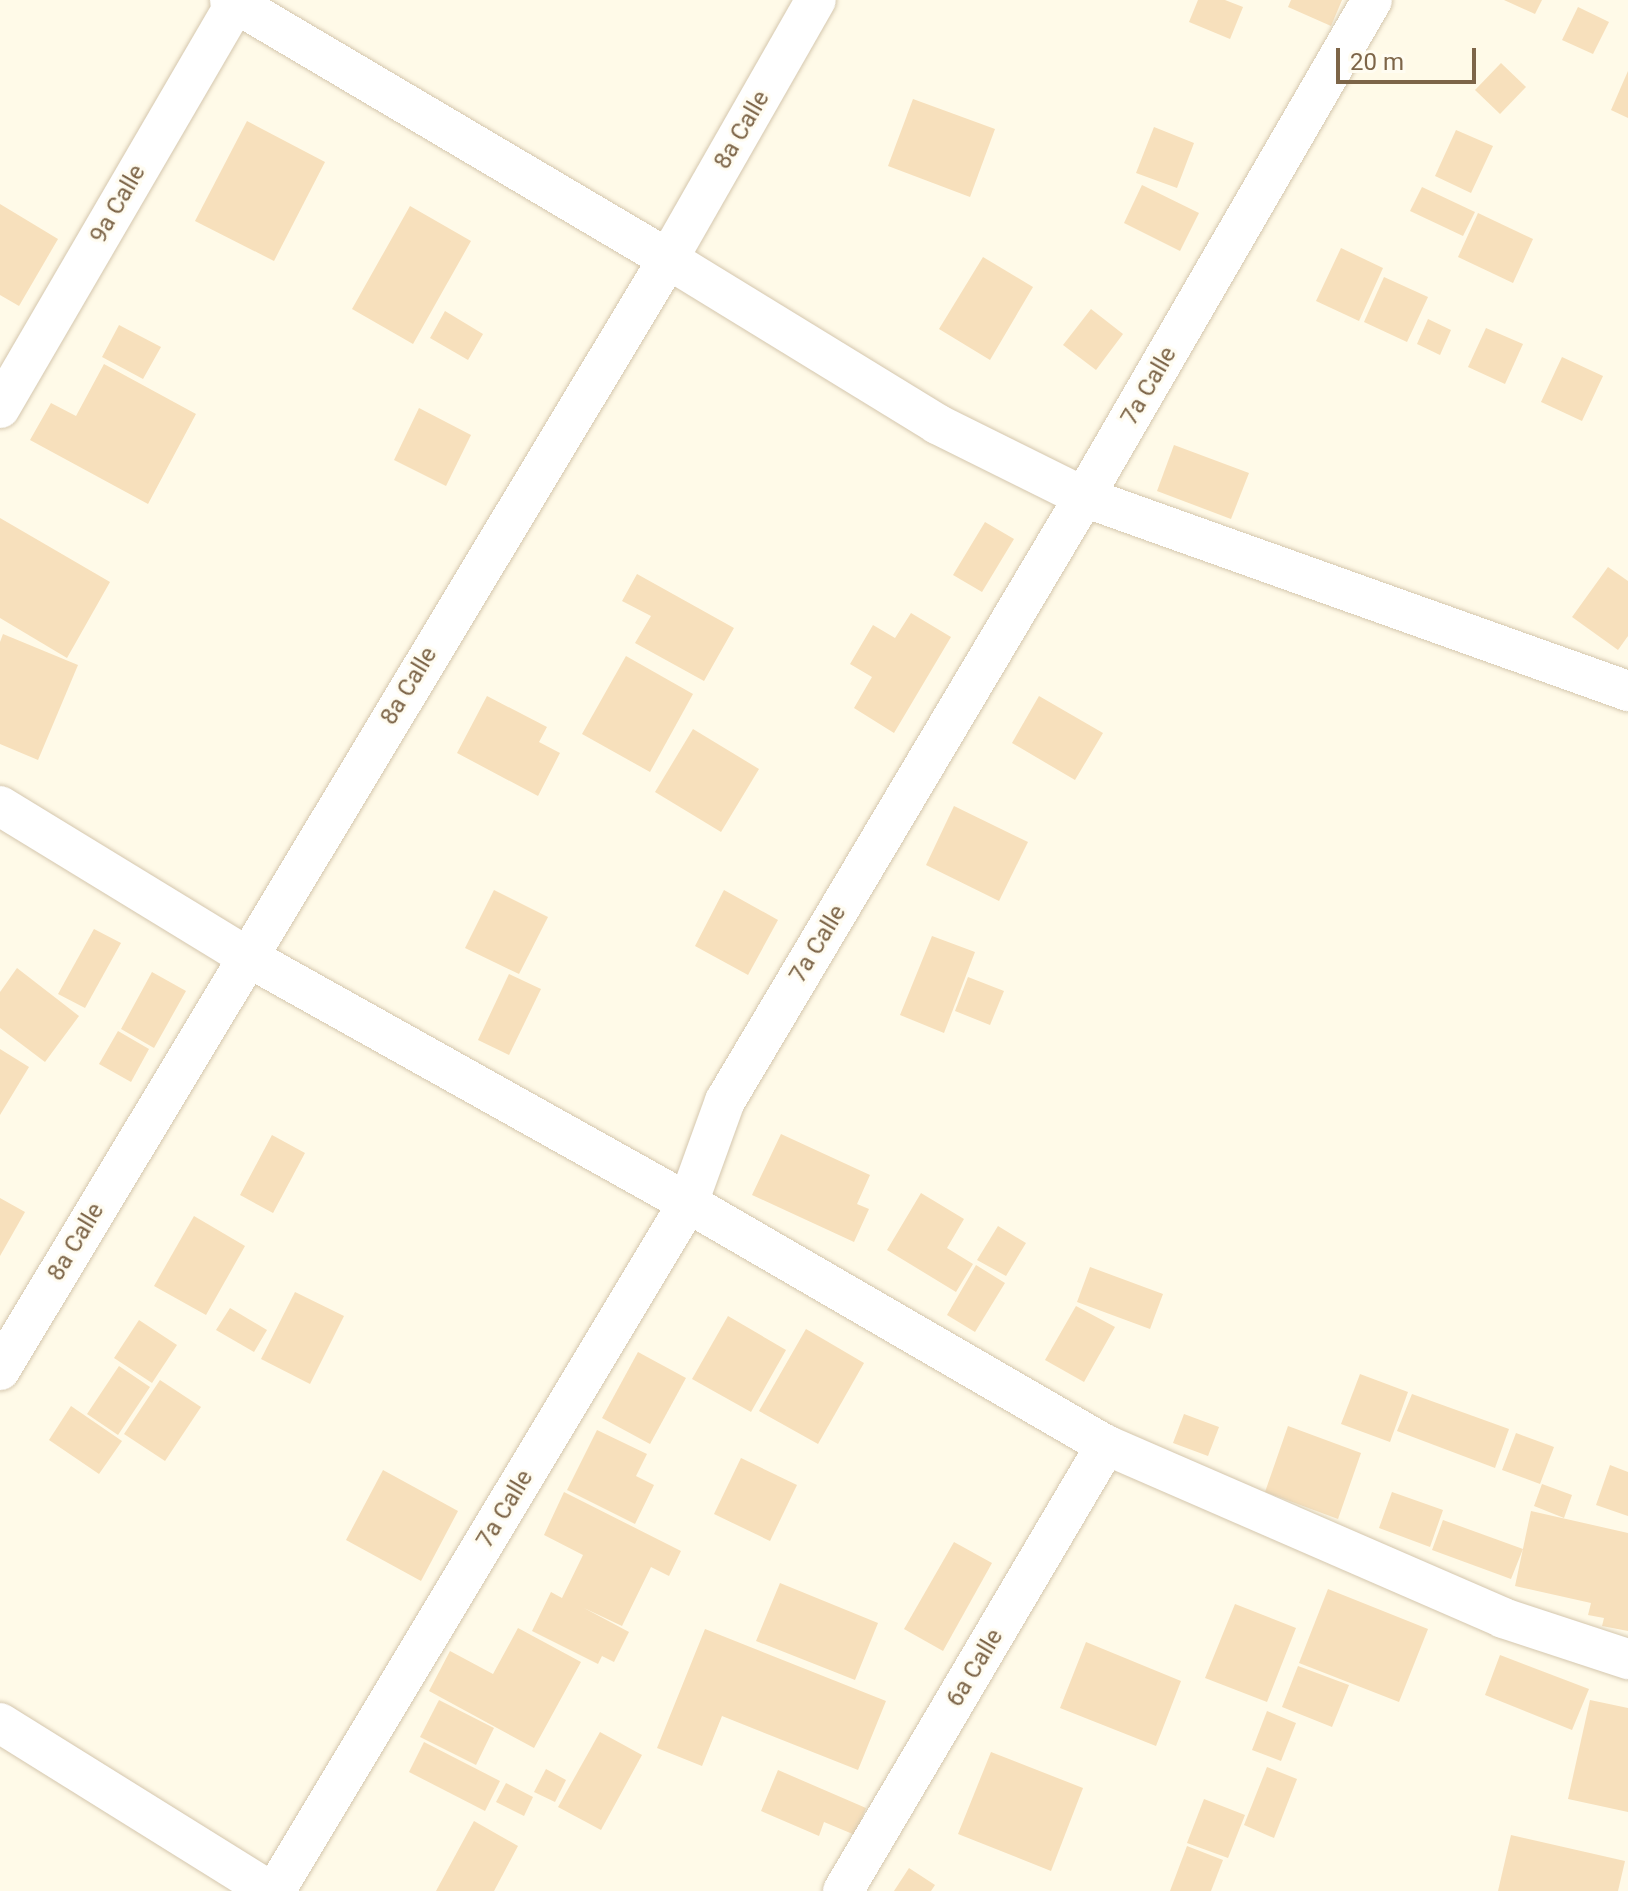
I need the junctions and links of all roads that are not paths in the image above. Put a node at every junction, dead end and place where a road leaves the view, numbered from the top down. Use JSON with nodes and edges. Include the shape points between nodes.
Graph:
{"nodes":[{"id":1,"x":816,"y":0,"type":"edge"},
{"id":2,"x":1372,"y":0,"type":"edge"},
{"id":3,"x":234,"y":1,"type":"edge"},
{"id":4,"x":668,"y":259,"type":"junction"},
{"id":5,"x":0,"y":408,"type":"edge"},
{"id":6,"x":1084,"y":497,"type":"junction"},
{"id":7,"x":1628,"y":691,"type":"edge"},
{"id":8,"x":0,"y":806,"type":"edge"},
{"id":9,"x":246,"y":956,"type":"junction"},
{"id":10,"x":688,"y":1203,"type":"junction"},
{"id":11,"x":0,"y":1370,"type":"edge"},
{"id":12,"x":1106,"y":1445,"type":"junction"},
{"id":13,"x":1628,"y":1659,"type":"edge"},
{"id":14,"x":0,"y":1723,"type":"edge"},
{"id":15,"x":272,"y":1891,"type":"edge"},
{"id":16,"x":843,"y":1891,"type":"edge"}],
"edges":[{"from":1,"to":4,"type":"street","name":"8a Calle"},
{"from":2,"to":6,"type":"street","name":"7a Calle"},
{"from":3,"to":4,"type":"street"},
{"from":3,"to":5,"type":"street","name":"9a Calle"},
{"from":4,"to":6,"type":"street","via":[[937,424]]},
{"from":4,"to":9,"type":"street","name":"8a Calle"},
{"from":6,"to":7,"type":"street"},
{"from":6,"to":10,"type":"street","name":"7a Calle","via":[[725,1101]]},
{"from":8,"to":9,"type":"street"},
{"from":9,"to":10,"type":"street"},
{"from":9,"to":11,"type":"street","name":"8a Calle"},
{"from":10,"to":12,"type":"street"},
{"from":10,"to":15,"type":"street","name":"7a Calle"},
{"from":12,"to":13,"type":"street","via":[[1503,1618]]},
{"from":12,"to":16,"type":"street","name":"6a Calle"},
{"from":14,"to":15,"type":"street"}]}
